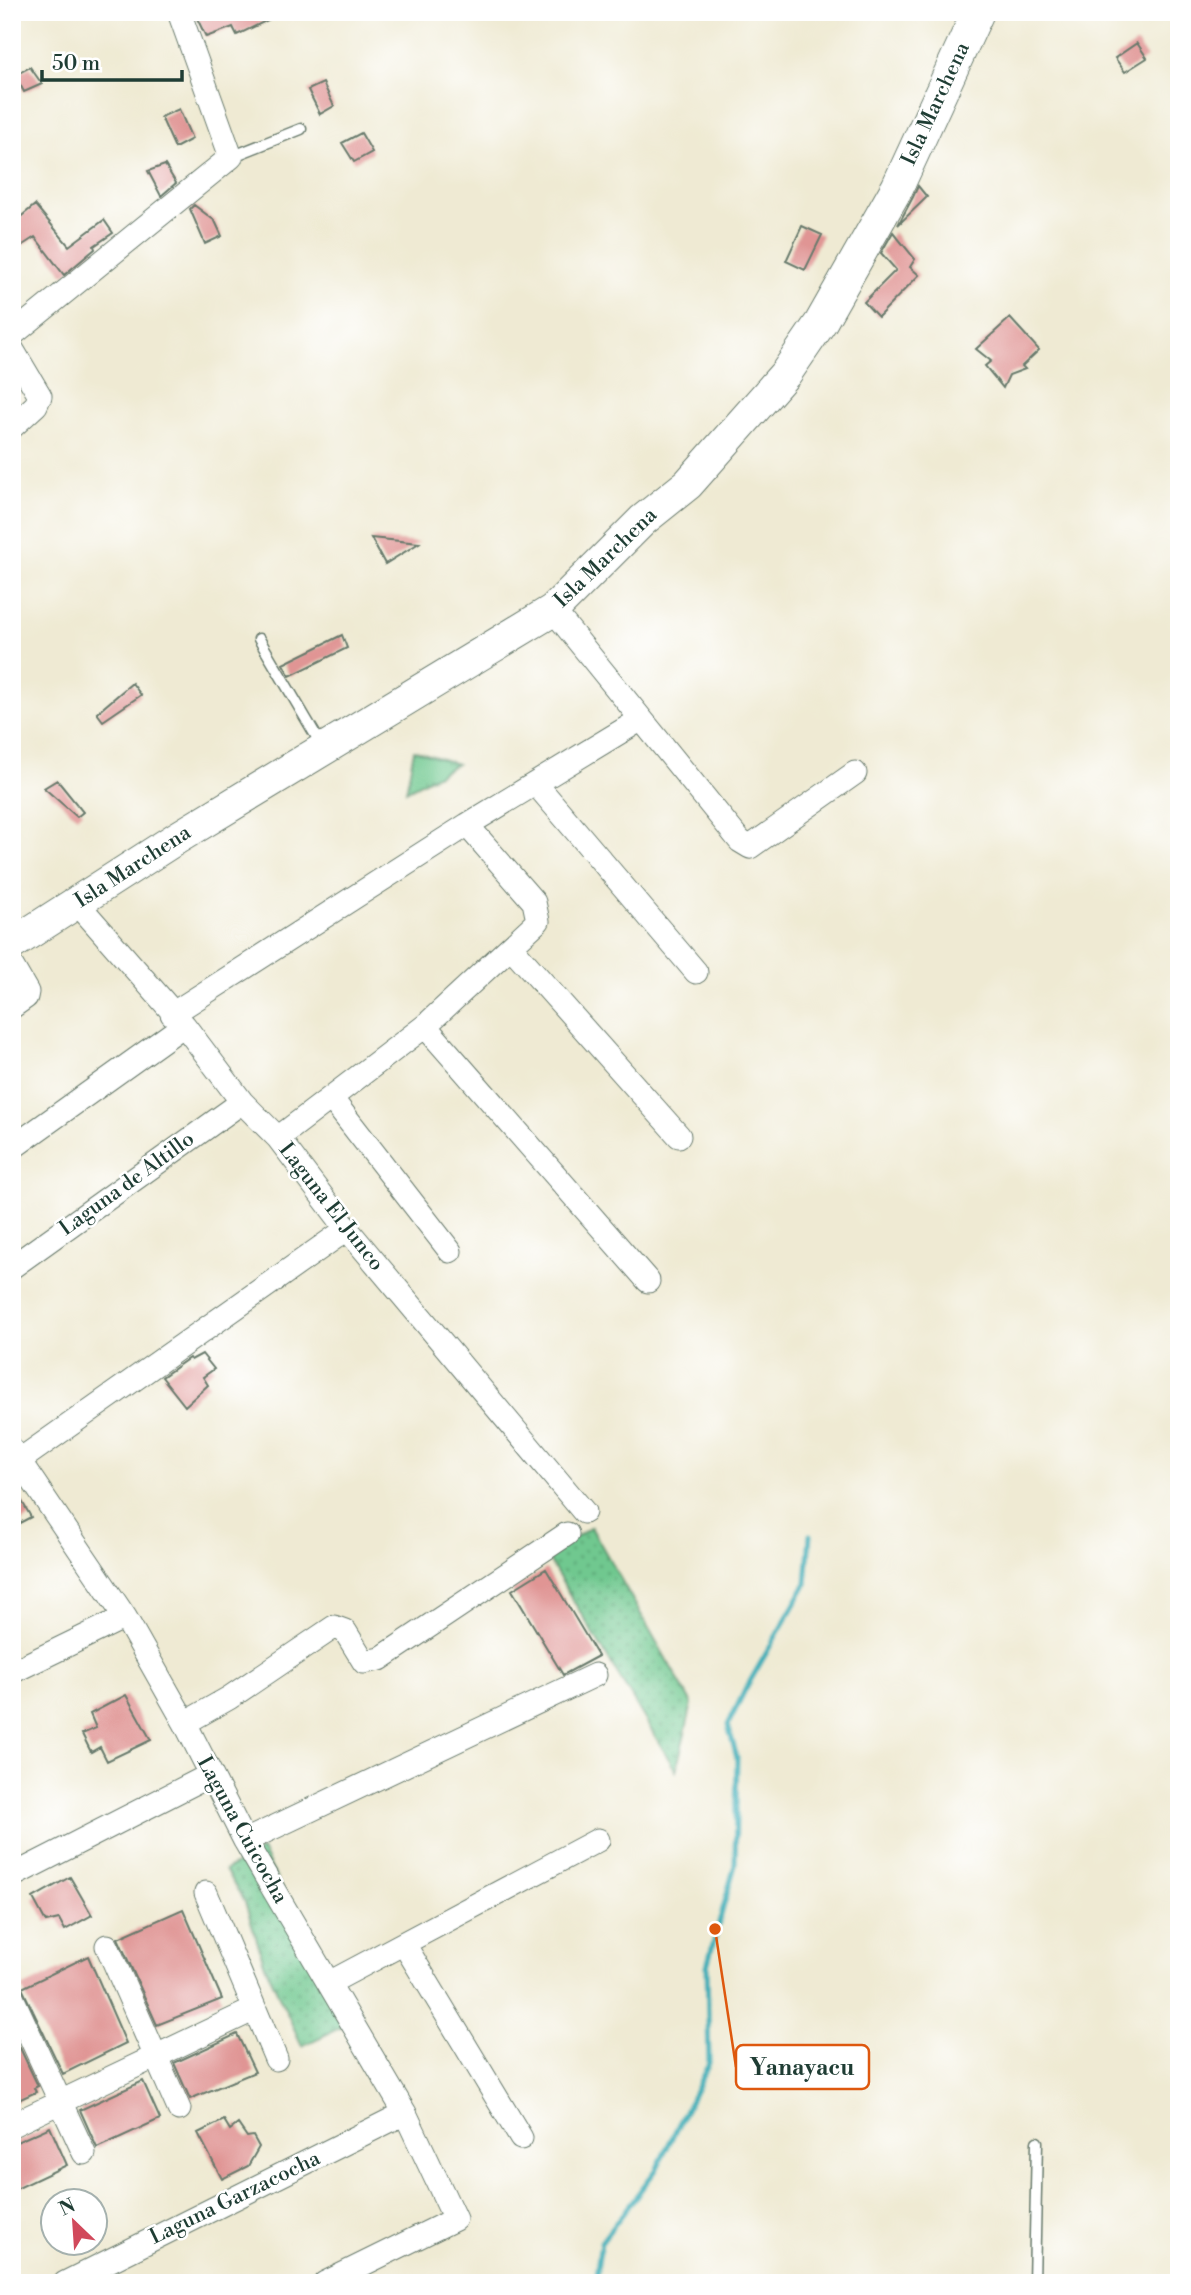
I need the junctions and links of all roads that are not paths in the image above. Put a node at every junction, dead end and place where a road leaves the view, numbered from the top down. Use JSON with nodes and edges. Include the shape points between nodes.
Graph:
{"nodes":[{"id":1,"x":179,"y":12,"type":"edge"},
{"id":2,"x":978,"y":12,"type":"edge"},
{"id":3,"x":301,"y":129,"type":"dead end"},
{"id":4,"x":231,"y":157,"type":"junction"},
{"id":5,"x":12,"y":335,"type":"edge"},
{"id":6,"x":12,"y":349,"type":"edge"},
{"id":7,"x":15,"y":425,"type":"edge"},
{"id":8,"x":553,"y":610,"type":"junction"},
{"id":9,"x":259,"y":639,"type":"dead end"},
{"id":10,"x":640,"y":720,"type":"junction"},
{"id":11,"x":324,"y":749,"type":"junction"},
{"id":12,"x":855,"y":773,"type":"dead end"},
{"id":13,"x":536,"y":784,"type":"junction"},
{"id":14,"x":467,"y":825,"type":"junction"},
{"id":15,"x":77,"y":903,"type":"junction"},
{"id":16,"x":12,"y":944,"type":"edge"},
{"id":17,"x":512,"y":948,"type":"junction"},
{"id":18,"x":12,"y":966,"type":"edge"},
{"id":19,"x":696,"y":972,"type":"dead end"},
{"id":20,"x":12,"y":1007,"type":"edge"},
{"id":21,"x":178,"y":1019,"type":"junction"},
{"id":22,"x":425,"y":1026,"type":"junction"},
{"id":23,"x":331,"y":1098,"type":"junction"},
{"id":24,"x":242,"y":1102,"type":"junction"},
{"id":25,"x":679,"y":1136,"type":"dead end"},
{"id":26,"x":278,"y":1138,"type":"junction"},
{"id":27,"x":12,"y":1149,"type":"edge"},
{"id":28,"x":347,"y":1229,"type":"junction"},
{"id":29,"x":450,"y":1251,"type":"dead end"},
{"id":30,"x":12,"y":1267,"type":"edge"},
{"id":31,"x":648,"y":1281,"type":"dead end"},
{"id":32,"x":16,"y":1455,"type":"edge"},
{"id":33,"x":584,"y":1512,"type":"dead end"},
{"id":34,"x":566,"y":1534,"type":"dead end"},
{"id":35,"x":125,"y":1617,"type":"junction"},
{"id":36,"x":12,"y":1672,"type":"edge"},
{"id":37,"x":595,"y":1675,"type":"dead end"},
{"id":38,"x":185,"y":1723,"type":"junction"},
{"id":39,"x":210,"y":1775,"type":"junction"},
{"id":40,"x":598,"y":1840,"type":"dead end"},
{"id":41,"x":245,"y":1841,"type":"junction"},
{"id":42,"x":12,"y":1876,"type":"edge"},
{"id":43,"x":206,"y":1894,"type":"dead end"},
{"id":44,"x":404,"y":1944,"type":"junction"},
{"id":45,"x":107,"y":1947,"type":"dead end"},
{"id":46,"x":329,"y":1983,"type":"junction"},
{"id":47,"x":12,"y":1997,"type":"edge"},
{"id":48,"x":255,"y":2009,"type":"junction"},
{"id":49,"x":156,"y":2056,"type":"junction"},
{"id":50,"x":276,"y":2059,"type":"dead end"},
{"id":51,"x":61,"y":2102,"type":"junction"},
{"id":52,"x":179,"y":2109,"type":"dead end"},
{"id":53,"x":405,"y":2113,"type":"junction"},
{"id":54,"x":12,"y":2125,"type":"edge"},
{"id":55,"x":521,"y":2138,"type":"dead end"},
{"id":56,"x":1037,"y":2143,"type":"dead end"},
{"id":57,"x":84,"y":2153,"type":"dead end"},
{"id":58,"x":65,"y":2283,"type":"edge"},
{"id":59,"x":325,"y":2283,"type":"edge"},
{"id":60,"x":1034,"y":2283,"type":"edge"}],
"edges":[{"from":1,"to":4,"type":"street"},
{"from":2,"to":8,"type":"street","name":"Isla Marchena","via":[[897,188],[821,323],[786,373],[688,484],[643,520]]},
{"from":3,"to":4,"type":"lane"},
{"from":4,"to":5,"type":"street"},
{"from":6,"to":7,"type":"street","via":[[40,393],[36,405]]},
{"from":8,"to":10,"type":"street"},
{"from":8,"to":11,"type":"street","name":"Isla Marchena"},
{"from":9,"to":11,"type":"lane"},
{"from":10,"to":12,"type":"street","via":[[740,841],[750,846]]},
{"from":10,"to":13,"type":"street"},
{"from":11,"to":15,"type":"street","name":"Isla Marchena"},
{"from":13,"to":14,"type":"street"},
{"from":13,"to":19,"type":"street"},
{"from":14,"to":17,"type":"street","via":[[534,902],[538,921]]},
{"from":14,"to":21,"type":"street"},
{"from":15,"to":16,"type":"street","name":"Isla Marchena"},
{"from":15,"to":21,"type":"street","name":"Laguna El Junco"},
{"from":17,"to":22,"type":"street"},
{"from":17,"to":25,"type":"street"},
{"from":18,"to":20,"type":"street","via":[[27,992]]},
{"from":21,"to":24,"type":"street","name":"Laguna El Junco"},
{"from":21,"to":27,"type":"street"},
{"from":22,"to":23,"type":"street"},
{"from":22,"to":31,"type":"street"},
{"from":23,"to":26,"type":"street"},
{"from":23,"to":29,"type":"street"},
{"from":24,"to":26,"type":"street","name":"Laguna El Junco"},
{"from":24,"to":30,"type":"street","name":"Laguna de Altillo"},
{"from":26,"to":28,"type":"street","name":"Laguna El Junco"},
{"from":28,"to":32,"type":"street"},
{"from":28,"to":33,"type":"street","name":"Laguna El Junco"},
{"from":32,"to":35,"type":"street","name":"Laguna Cuicocha"},
{"from":34,"to":38,"type":"street","via":[[380,1659],[364,1662],[345,1631],[334,1627]]},
{"from":35,"to":36,"type":"street"},
{"from":35,"to":38,"type":"street","name":"Laguna Cuicocha"},
{"from":37,"to":41,"type":"street"},
{"from":38,"to":39,"type":"street","name":"Laguna Cuicocha"},
{"from":39,"to":41,"type":"street","name":"Laguna Cuicocha"},
{"from":39,"to":42,"type":"street"},
{"from":40,"to":44,"type":"street"},
{"from":41,"to":46,"type":"street","name":"Laguna Cuicocha"},
{"from":43,"to":48,"type":"street"},
{"from":44,"to":46,"type":"street"},
{"from":44,"to":55,"type":"street"},
{"from":45,"to":49,"type":"street"},
{"from":46,"to":53,"type":"street","name":"Laguna Cuicocha"},
{"from":47,"to":51,"type":"street"},
{"from":48,"to":49,"type":"street"},
{"from":48,"to":50,"type":"street"},
{"from":49,"to":51,"type":"street"},
{"from":49,"to":52,"type":"street"},
{"from":51,"to":54,"type":"street"},
{"from":51,"to":57,"type":"street"},
{"from":53,"to":58,"type":"street","name":"Laguna Garzacocha"},
{"from":53,"to":59,"type":"street","name":"Laguna Cuicocha","via":[[455,2219]]},
{"from":56,"to":60,"type":"lane"}]}
